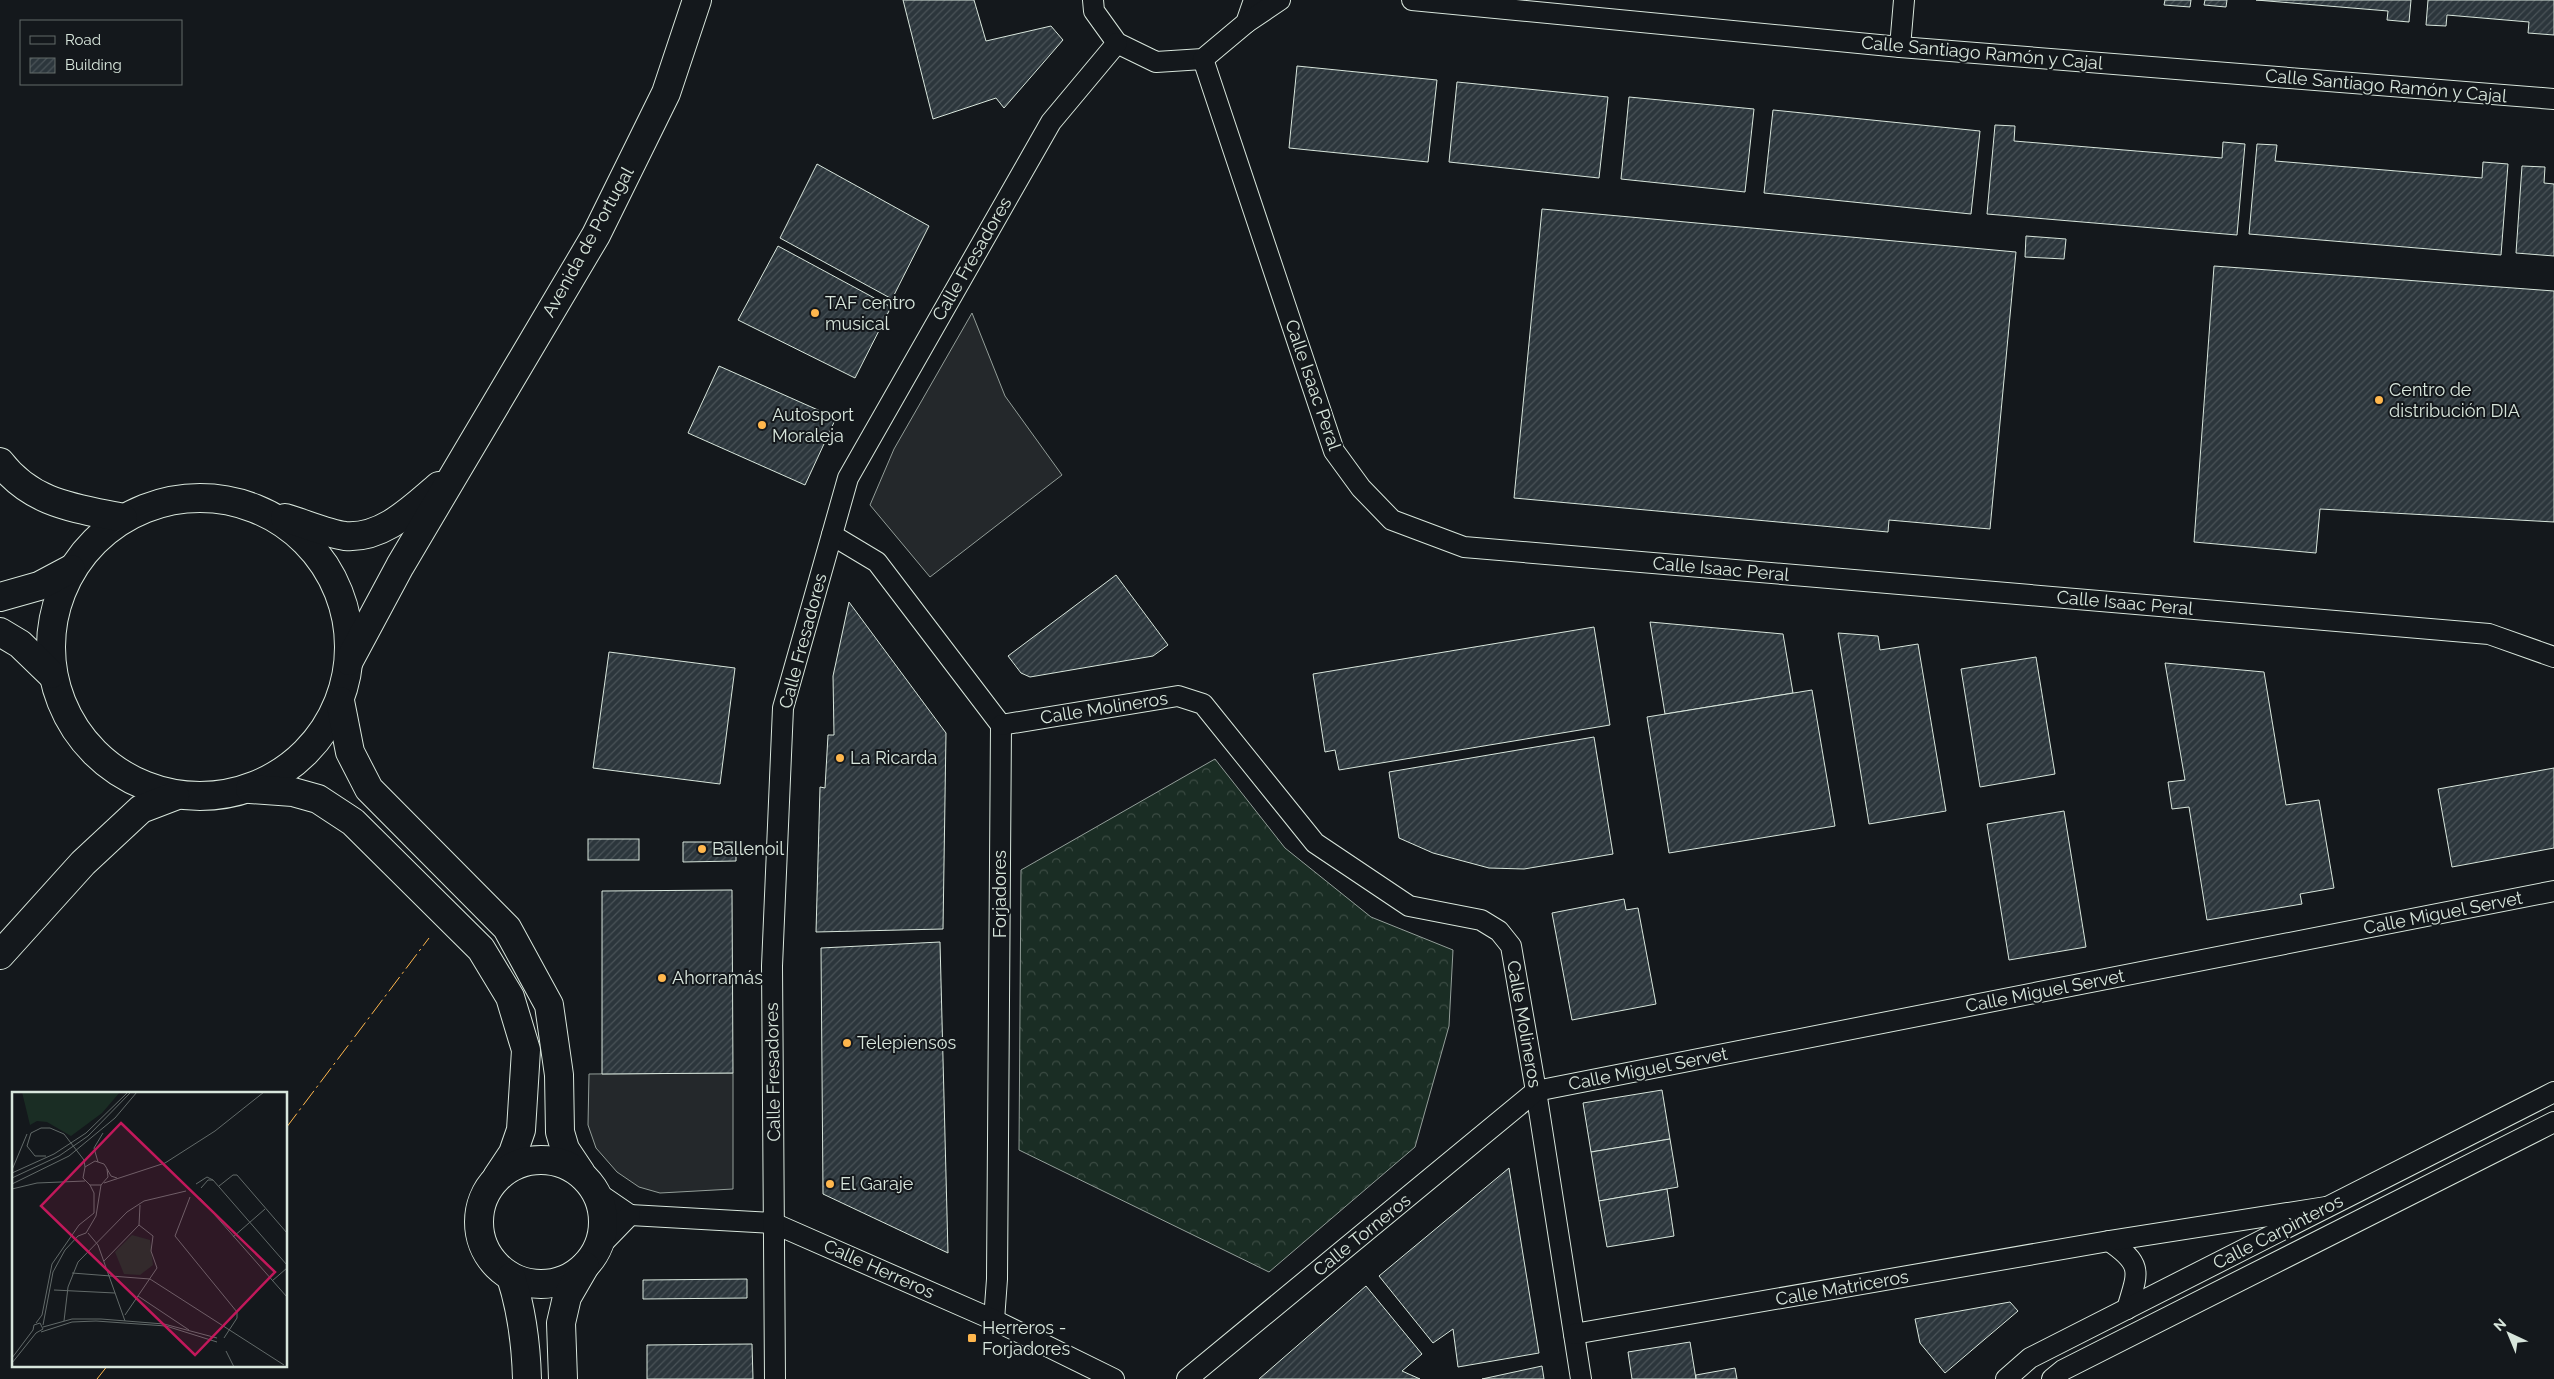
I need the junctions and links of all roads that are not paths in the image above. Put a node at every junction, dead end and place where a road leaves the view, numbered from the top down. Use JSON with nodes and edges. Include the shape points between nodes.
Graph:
{"nodes":[{"id":1,"x":697,"y":0,"type":"edge"},
{"id":2,"x":1093,"y":0,"type":"edge"},
{"id":3,"x":1254,"y":0,"type":"edge"},
{"id":4,"x":1280,"y":0,"type":"edge"},
{"id":5,"x":1412,"y":0,"type":"edge"},
{"id":6,"x":1904,"y":0,"type":"edge"},
{"id":7,"x":1246,"y":23,"type":"junction"},
{"id":8,"x":1117,"y":42,"type":"junction"},
{"id":9,"x":1900,"y":47,"type":"junction"},
{"id":10,"x":1202,"y":59,"type":"junction"},
{"id":11,"x":2554,"y":99,"type":"edge"},
{"id":12,"x":0,"y":462,"type":"edge"},
{"id":13,"x":455,"y":473,"type":"junction"},
{"id":14,"x":265,"y":511,"type":"junction"},
{"id":15,"x":123,"y":518,"type":"junction"},
{"id":16,"x":832,"y":536,"type":"junction"},
{"id":17,"x":71,"y":569,"type":"junction"},
{"id":18,"x":0,"y":597,"type":"edge"},
{"id":19,"x":0,"y":632,"type":"edge"},
{"id":20,"x":2554,"y":657,"type":"edge"},
{"id":21,"x":349,"y":661,"type":"junction"},
{"id":22,"x":51,"y":674,"type":"junction"},
{"id":23,"x":340,"y":701,"type":"junction"},
{"id":24,"x":1001,"y":725,"type":"junction"},
{"id":25,"x":249,"y":789,"type":"junction"},
{"id":26,"x":175,"y":796,"type":"junction"},
{"id":27,"x":2554,"y":891,"type":"edge"},
{"id":28,"x":0,"y":955,"type":"edge"},
{"id":29,"x":1536,"y":1091,"type":"junction"},
{"id":30,"x":2554,"y":1092,"type":"edge"},
{"id":31,"x":2554,"y":1122,"type":"edge"},
{"id":32,"x":497,"y":1177,"type":"junction"},
{"id":33,"x":588,"y":1182,"type":"junction"},
{"id":34,"x":2326,"y":1207,"type":"junction"},
{"id":35,"x":630,"y":1216,"type":"junction"},
{"id":36,"x":773,"y":1223,"type":"junction"},
{"id":37,"x":2109,"y":1241,"type":"junction"},
{"id":38,"x":591,"y":1257,"type":"junction"},
{"id":39,"x":511,"y":1277,"type":"junction"},
{"id":40,"x":2127,"y":1309,"type":"junction"},
{"id":41,"x":994,"y":1320,"type":"junction"},
{"id":42,"x":1574,"y":1334,"type":"junction"},
{"id":43,"x":527,"y":1379,"type":"edge"},
{"id":44,"x":563,"y":1379,"type":"edge"},
{"id":45,"x":775,"y":1379,"type":"edge"},
{"id":46,"x":1114,"y":1379,"type":"edge"},
{"id":47,"x":1187,"y":1379,"type":"edge"},
{"id":48,"x":1581,"y":1379,"type":"edge"},
{"id":49,"x":2006,"y":1379,"type":"edge"},
{"id":50,"x":2052,"y":1379,"type":"edge"}],
"edges":[{"from":1,"to":13,"type":"main road","name":"Avenida de Portugal","via":[[666,93],[596,235]]},
{"from":2,"to":8,"type":"street","via":[[1094,10]]},
{"from":3,"to":7,"type":"street"},
{"from":4,"to":7,"type":"street"},
{"from":5,"to":9,"type":"street","name":"Calle Santiago Ramón y Cajal"},
{"from":6,"to":9,"type":"street"},
{"from":7,"to":10,"type":"street"},
{"from":8,"to":10,"type":"street","via":[[1156,62]]},
{"from":8,"to":16,"type":"street","name":"Calle Fresadores","via":[[1051,122],[848,478]]},
{"from":9,"to":11,"type":"street","name":"Calle Santiago Ramón y Cajal"},
{"from":10,"to":20,"type":"street","name":"Calle Isaac Peral","via":[[1334,451],[1361,488],[1392,520],[1464,547],[2488,634]]},
{"from":12,"to":15,"type":"main road","via":[[10,476],[34,494],[61,505]]},
{"from":13,"to":14,"type":"main road","name":"Avenida de Portugal","via":[[400,519],[374,532],[345,536]]},
{"from":13,"to":21,"type":"main road","name":"Avenida de Portugal"},
{"from":14,"to":15,"type":"main road","name":"Avenida de Portugal","via":[[230,500],[193,497],[157,503]]},
{"from":14,"to":21,"type":"main road","via":[[302,537],[331,573],[347,615]]},
{"from":15,"to":17,"type":"main road","name":"Avenida de Portugal","via":[[94,541]]},
{"from":16,"to":24,"type":"street","via":[[877,562]]},
{"from":16,"to":36,"type":"street","name":"Calle Fresadores","via":[[783,708],[772,966]]},
{"from":17,"to":18,"type":"main road","via":[[39,586]]},
{"from":17,"to":22,"type":"main road","via":[[52,620]]},
{"from":19,"to":22,"type":"main road","via":[[20,644]]},
{"from":21,"to":23,"type":"main road"},
{"from":22,"to":26,"type":"main road","via":[[66,718],[94,755],[131,782]]},
{"from":23,"to":25,"type":"main road","via":[[318,739],[287,769]]},
{"from":23,"to":33,"type":"main road","via":[[350,752],[369,789],[508,928],[549,1005],[559,1075],[560,1132],[565,1149]]},
{"from":24,"to":29,"type":"street","name":"Calle Molineros","via":[[1178,696],[1203,704],[1316,843],[1409,906],[1481,920],[1498,931],[1511,946]]},
{"from":24,"to":41,"type":"street","name":"Forjadores","via":[[997,1279]]},
{"from":25,"to":26,"type":"main road","via":[[212,797]]},
{"from":25,"to":32,"type":"main road","via":[[293,792],[318,799],[353,822],[481,949],[510,997],[526,1050],[521,1130],[513,1153]]},
{"from":26,"to":28,"type":"main road","via":[[141,809],[83,863]]},
{"from":27,"to":29,"type":"street","name":"Calle Miguel Servet"},
{"from":29,"to":42,"type":"street","name":"Calle Molineros"},
{"from":29,"to":47,"type":"street","name":"Calle Torneros"},
{"from":30,"to":34,"type":"street","name":"Calle Carpìnteros"},
{"from":31,"to":50,"type":"street","name":"Calle Carpìnteros","via":[[2079,1362]]},
{"from":32,"to":33,"type":"main road","via":[[516,1164],[538,1159],[561,1162]]},
{"from":32,"to":39,"type":"main road","via":[[480,1206],[479,1230],[487,1254]]},
{"from":33,"to":35,"type":"street"},
{"from":33,"to":38,"type":"main road","via":[[602,1209],[603,1229]]},
{"from":34,"to":37,"type":"street","name":"Calle Matriceros"},
{"from":34,"to":40,"type":"street","name":"Calle Carpìnteros"},
{"from":35,"to":36,"type":"street","name":"Calle Herreros"},
{"from":35,"to":38,"type":"street"},
{"from":36,"to":41,"type":"street","name":"Calle Herreros"},
{"from":36,"to":45,"type":"street","name":"Calle Fresadores"},
{"from":37,"to":40,"type":"street","via":[[2125,1252],[2134,1264],[2137,1277]]},
{"from":37,"to":42,"type":"street","name":"Calle Matriceros"},
{"from":38,"to":39,"type":"main road","via":[[572,1276],[557,1282],[533,1284]]},
{"from":38,"to":44,"type":"main road","via":[[567,1297],[561,1323]]},
{"from":39,"to":43,"type":"main road","via":[[526,1336]]},
{"from":40,"to":49,"type":"street","name":"Calle Carpìnteros","via":[[2030,1358]]},
{"from":41,"to":46,"type":"street","name":"Calle Herreros"},
{"from":42,"to":48,"type":"street","name":"Calle Molineros"}]}
